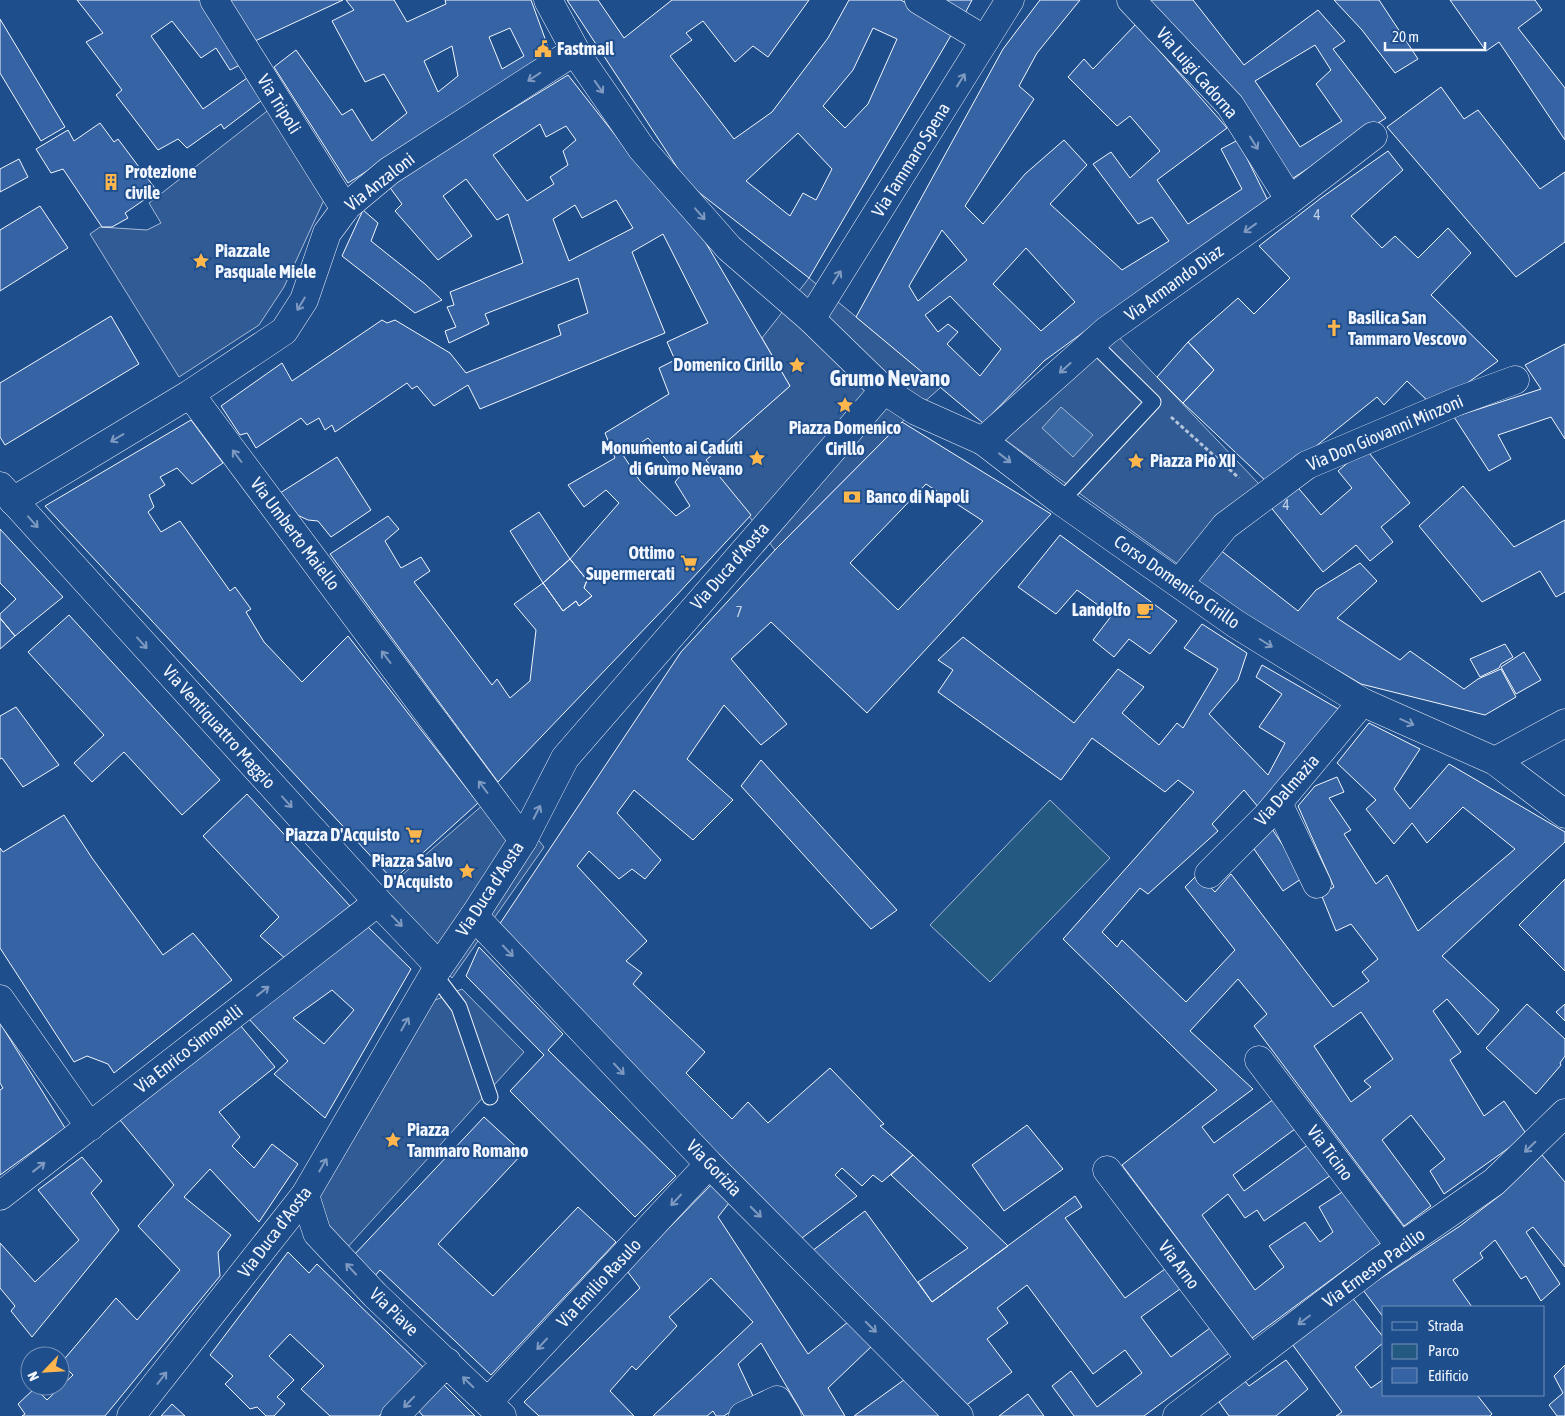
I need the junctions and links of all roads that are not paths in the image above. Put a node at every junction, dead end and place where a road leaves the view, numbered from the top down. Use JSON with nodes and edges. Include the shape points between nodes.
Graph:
{"nodes":[{"id":1,"x":214,"y":0,"type":"edge"},
{"id":2,"x":548,"y":0,"type":"edge"},
{"id":3,"x":919,"y":0,"type":"edge"},
{"id":4,"x":1010,"y":0,"type":"edge"},
{"id":5,"x":1131,"y":0,"type":"edge"},
{"id":6,"x":985,"y":40,"type":"junction"},
{"id":7,"x":575,"y":51,"type":"junction"},
{"id":8,"x":1374,"y":136,"type":"dead end"},
{"id":9,"x":1290,"y":200,"type":"junction"},
{"id":10,"x":344,"y":209,"type":"junction"},
{"id":11,"x":729,"y":248,"type":"junction"},
{"id":12,"x":811,"y":319,"type":"junction"},
{"id":13,"x":1093,"y":343,"type":"junction"},
{"id":14,"x":840,"y":347,"type":"junction"},
{"id":15,"x":1515,"y":380,"type":"dead end"},
{"id":16,"x":884,"y":390,"type":"junction"},
{"id":17,"x":190,"y":394,"type":"junction"},
{"id":18,"x":983,"y":441,"type":"junction"},
{"id":19,"x":7,"y":494,"type":"edge"},
{"id":20,"x":1061,"y":501,"type":"junction"},
{"id":21,"x":1179,"y":584,"type":"junction"},
{"id":22,"x":1362,"y":702,"type":"junction"},
{"id":23,"x":1565,"y":723,"type":"edge"},
{"id":24,"x":1495,"y":760,"type":"junction"},
{"id":25,"x":1278,"y":803,"type":"junction"},
{"id":26,"x":1565,"y":814,"type":"edge"},
{"id":27,"x":523,"y":840,"type":"junction"},
{"id":28,"x":1209,"y":874,"type":"dead end"},
{"id":29,"x":1317,"y":884,"type":"dead end"},
{"id":30,"x":378,"y":902,"type":"junction"},
{"id":31,"x":474,"y":916,"type":"junction"},
{"id":32,"x":437,"y":970,"type":"junction"},
{"id":33,"x":0,"y":999,"type":"edge"},
{"id":34,"x":1259,"y":1060,"type":"dead end"},
{"id":35,"x":490,"y":1097,"type":"dead end"},
{"id":36,"x":1565,"y":1113,"type":"edge"},
{"id":37,"x":90,"y":1127,"type":"junction"},
{"id":38,"x":709,"y":1164,"type":"junction"},
{"id":39,"x":1107,"y":1170,"type":"dead end"},
{"id":40,"x":305,"y":1195,"type":"junction"},
{"id":41,"x":0,"y":1196,"type":"edge"},
{"id":42,"x":1401,"y":1247,"type":"junction"},
{"id":43,"x":1251,"y":1360,"type":"junction"},
{"id":44,"x":447,"y":1362,"type":"junction"},
{"id":45,"x":782,"y":1408,"type":"edge"},
{"id":46,"x":1205,"y":1408,"type":"edge"},
{"id":47,"x":495,"y":1409,"type":"edge"},
{"id":48,"x":131,"y":1416,"type":"edge"},
{"id":49,"x":395,"y":1416,"type":"edge"},
{"id":50,"x":743,"y":1416,"type":"edge"},
{"id":51,"x":958,"y":1416,"type":"edge"},
{"id":52,"x":1177,"y":1416,"type":"edge"}],
"edges":[{"from":1,"to":10,"type":"street","name":"Via Tripoli"},
{"from":2,"to":7,"type":"street"},
{"from":3,"to":6,"type":"street"},
{"from":4,"to":6,"type":"street","name":"Via Tammaro Spena"},
{"from":5,"to":9,"type":"street","name":"Via Luigi Cadorna","one_way":true,"via":[[1230,105]]},
{"from":12,"to":6,"type":"street","name":"Via Tammaro Spena","one_way":true},
{"from":7,"to":10,"type":"street","name":"Via Anzaloni","one_way":true,"via":[[389,171]]},
{"from":7,"to":11,"type":"street","one_way":true,"via":[[642,149]]},
{"from":8,"to":9,"type":"street","name":"Via Armando Diaz"},
{"from":9,"to":13,"type":"street","name":"Via Armando Diaz","one_way":true},
{"from":10,"to":17,"type":"street","name":"Via Anzaloni","one_way":true,"via":[[327,233],[304,300],[284,331]]},
{"from":11,"to":12,"type":"street","name":"Corso Domenico Cirillo"},
{"from":11,"to":14,"type":"street","via":[[745,280],[807,335]]},
{"from":12,"to":14,"type":"street","name":"Corso Domenico Cirillo"},
{"from":13,"to":18,"type":"street","name":"Via Armando Diaz","one_way":true},
{"from":13,"to":20,"type":"lane","via":[[1153,402]]},
{"from":14,"to":16,"type":"street","name":"Corso Domenico Cirillo"},
{"from":15,"to":21,"type":"street","name":"Via Don Giovanni Minzoni","via":[[1306,464],[1225,526]]},
{"from":16,"to":18,"type":"street","name":"Corso Domenico Cirillo","via":[[916,411]]},
{"from":27,"to":16,"type":"street","name":"Via Duca d'Aosta","one_way":true,"via":[[565,758]]},
{"from":17,"to":19,"type":"street","one_way":true},
{"from":27,"to":17,"type":"street","name":"Via Umberto Maiello","one_way":true},
{"from":18,"to":20,"type":"street","name":"Corso Domenico Cirillo","one_way":true},
{"from":19,"to":30,"type":"street","name":"Via Ventiquattro Maggio","one_way":true},
{"from":20,"to":21,"type":"street","name":"Corso Domenico Cirillo"},
{"from":21,"to":22,"type":"street","name":"Corso Domenico Cirillo","one_way":true,"via":[[1236,624]]},
{"from":22,"to":24,"type":"street","name":"Corso Domenico Cirillo","one_way":true},
{"from":22,"to":25,"type":"street","name":"Via Dalmazia"},
{"from":23,"to":24,"type":"street"},
{"from":24,"to":26,"type":"street","name":"Corso Domenico Cirillo"},
{"from":25,"to":28,"type":"street","name":"Via Dalmazia"},
{"from":25,"to":29,"type":"street"},
{"from":27,"to":31,"type":"street","name":"Via Duca d'Aosta"},
{"from":30,"to":32,"type":"street","name":"Via Ventiquattro Maggio","one_way":true},
{"from":37,"to":30,"type":"street","name":"Via Enrico Simonelli","one_way":true},
{"from":31,"to":32,"type":"street","name":"Via Duca d'Aosta"},
{"from":31,"to":38,"type":"street","name":"Via Gorizia","one_way":true},
{"from":32,"to":35,"type":"lane","via":[[460,1007]]},
{"from":40,"to":32,"type":"street","name":"Via Duca d'Aosta","one_way":true},
{"from":33,"to":37,"type":"street"},
{"from":34,"to":42,"type":"street","name":"Via Ticino"},
{"from":36,"to":42,"type":"street","name":"Via Ernesto Pacilio","one_way":true,"via":[[1494,1182]]},
{"from":41,"to":37,"type":"street","name":"Via Enrico Simonelli","one_way":true},
{"from":38,"to":47,"type":"street","name":"Via Emilio Rasulo","one_way":true},
{"from":38,"to":51,"type":"street","name":"Via Gorizia","one_way":true},
{"from":39,"to":43,"type":"street","name":"Via Arno"},
{"from":44,"to":40,"type":"street","name":"Via Piave","one_way":true,"via":[[375,1295],[317,1233]]},
{"from":48,"to":40,"type":"street","name":"Via Duca d'Aosta","one_way":true},
{"from":42,"to":43,"type":"street","name":"Via Ernesto Pacilio","one_way":true},
{"from":43,"to":46,"type":"street","name":"Via Ernesto Pacilio"},
{"from":47,"to":44,"type":"street","name":"Via Piave","one_way":true},
{"from":44,"to":49,"type":"street","one_way":true},
{"from":45,"to":50,"type":"street"},
{"from":46,"to":52,"type":"street","name":"Via Ernesto Pacilio"}]}
